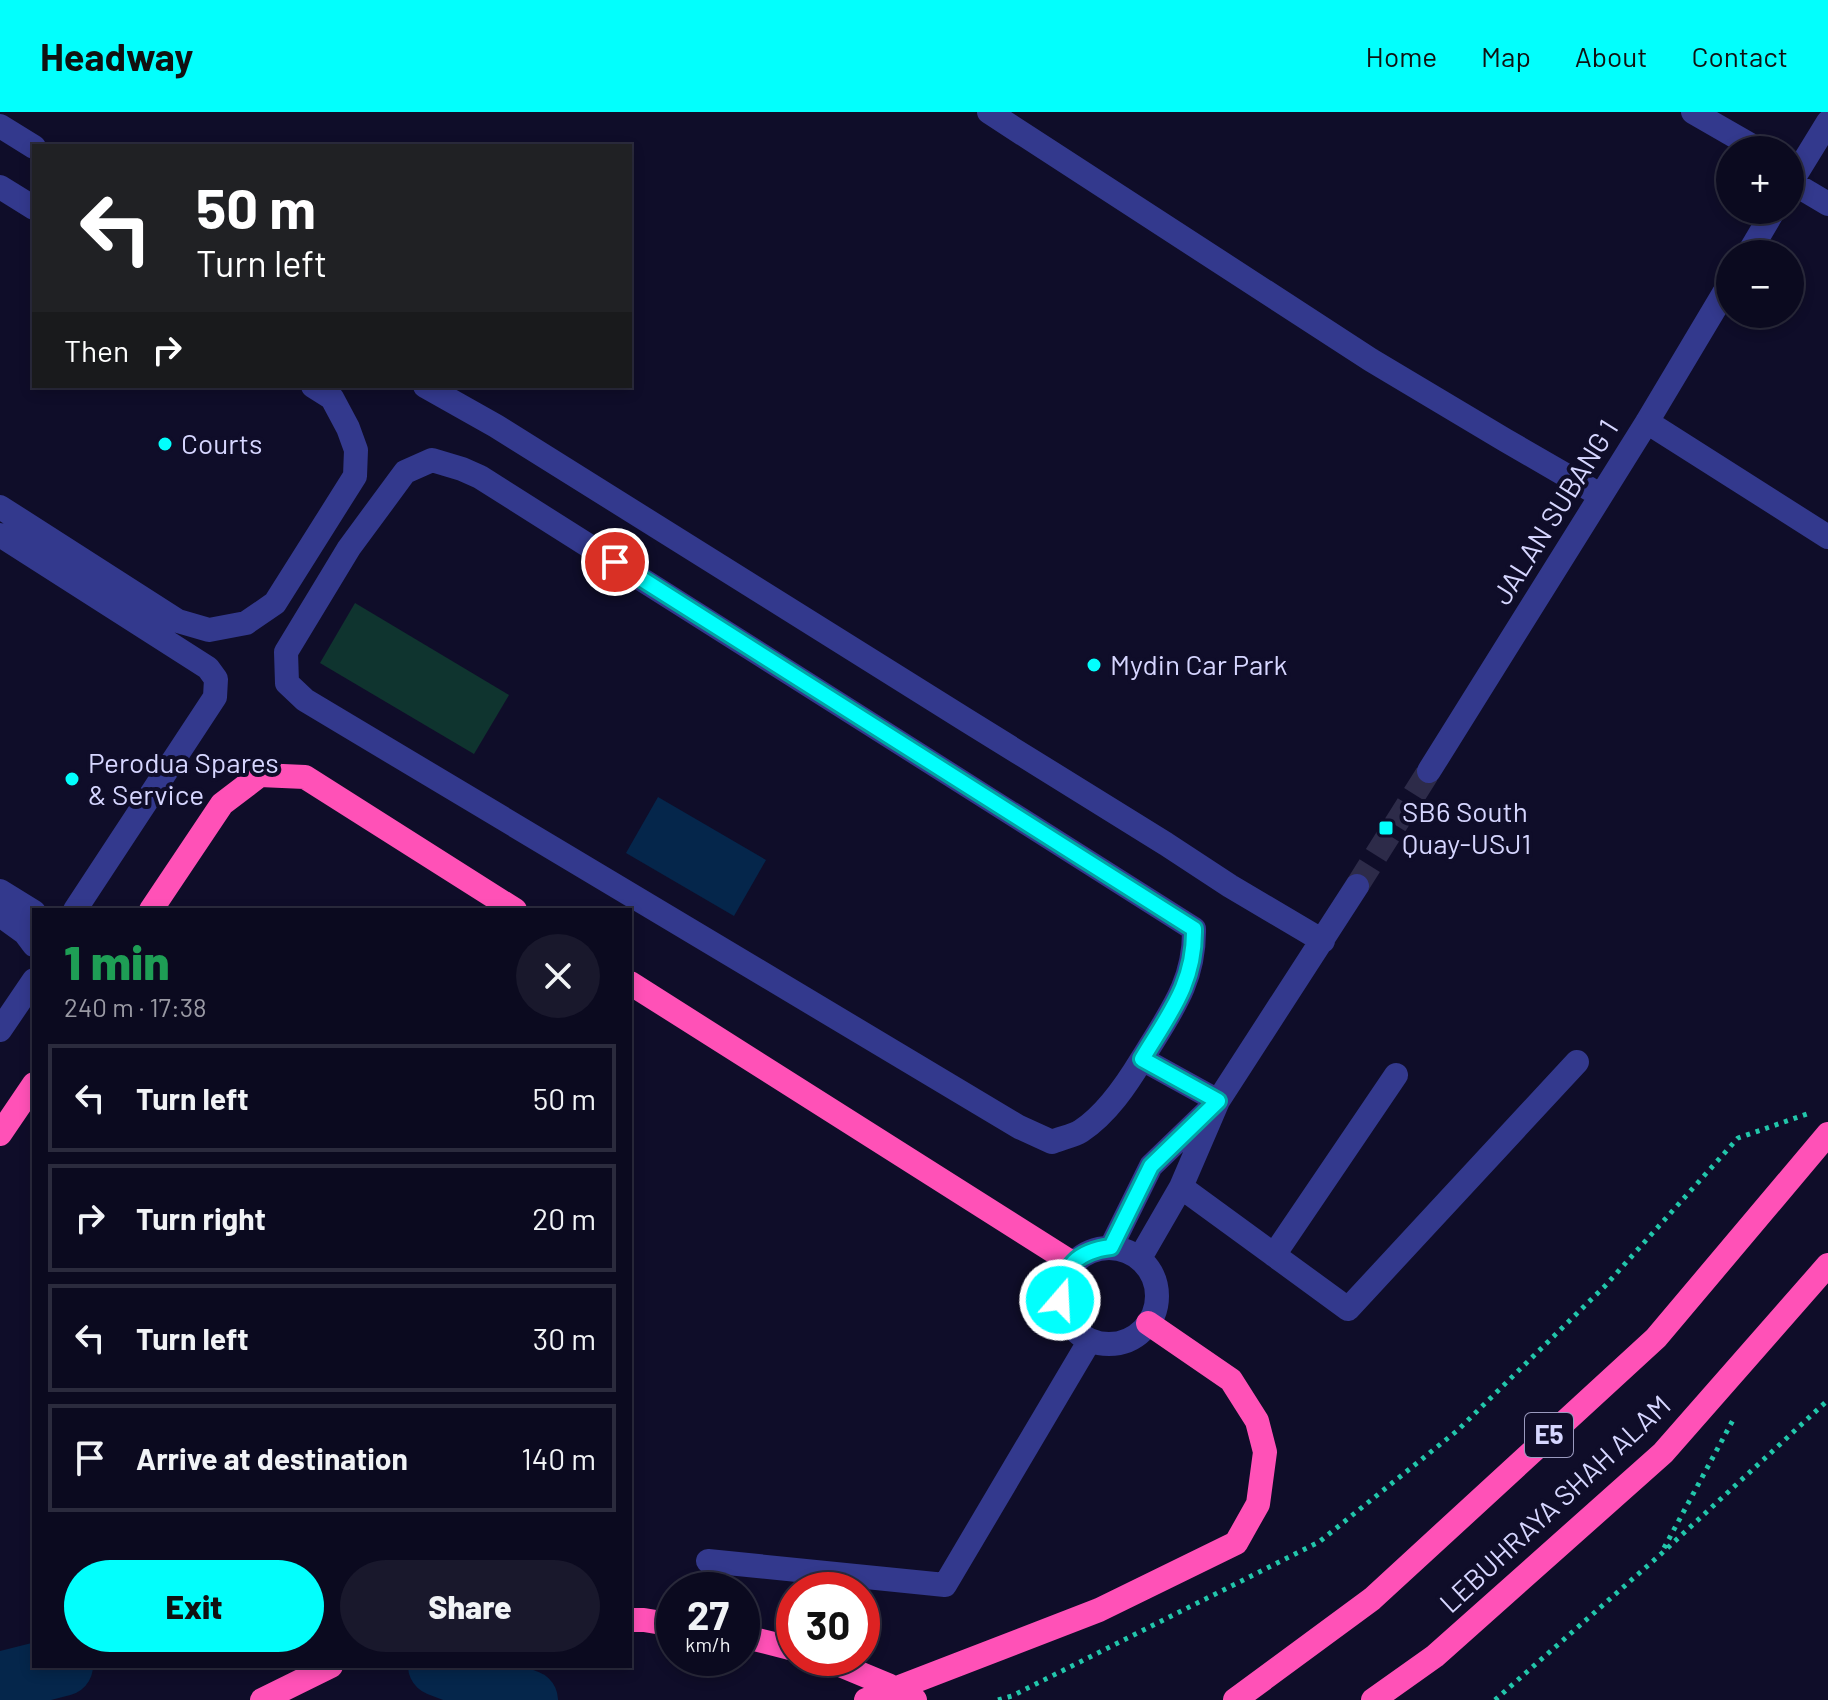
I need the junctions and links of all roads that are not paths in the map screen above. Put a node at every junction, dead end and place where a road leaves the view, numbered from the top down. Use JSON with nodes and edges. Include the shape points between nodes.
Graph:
{"nodes":[{"id":1,"x":989,"y":112,"type":"edge"},
{"id":2,"x":1705,"y":115,"type":"edge"},
{"id":3,"x":1828,"y":122,"type":"edge"},
{"id":4,"x":0,"y":126,"type":"edge"},
{"id":5,"x":1737,"y":136,"type":"edge"},
{"id":6,"x":32,"y":146,"type":"edge"},
{"id":7,"x":1804,"y":158,"type":"edge"},
{"id":8,"x":1804,"y":185,"type":"edge"},
{"id":9,"x":0,"y":187,"type":"edge"},
{"id":10,"x":1828,"y":204,"type":"edge"},
{"id":11,"x":32,"y":207,"type":"edge"},
{"id":12,"x":1716,"y":306,"type":"edge"},
{"id":13,"x":316,"y":388,"type":"edge"},
{"id":14,"x":429,"y":388,"type":"edge"},
{"id":15,"x":1647,"y":422,"type":"junction"},
{"id":16,"x":1600,"y":495,"type":"junction"},
{"id":17,"x":0,"y":507,"type":"edge"},
{"id":18,"x":0,"y":535,"type":"edge"},
{"id":19,"x":1828,"y":537,"type":"edge"},
{"id":20,"x":1429,"y":771,"type":"tunnel mouth"},
{"id":21,"x":1357,"y":886,"type":"tunnel mouth"},
{"id":22,"x":0,"y":891,"type":"edge"},
{"id":23,"x":76,"y":908,"type":"edge"},
{"id":24,"x":152,"y":908,"type":"edge"},
{"id":25,"x":512,"y":908,"type":"edge"},
{"id":26,"x":32,"y":911,"type":"edge"},
{"id":27,"x":0,"y":915,"type":"edge"},
{"id":28,"x":1323,"y":941,"type":"junction"},
{"id":29,"x":32,"y":942,"type":"edge"},
{"id":30,"x":32,"y":983,"type":"edge"},
{"id":31,"x":632,"y":984,"type":"edge"},
{"id":32,"x":0,"y":1030,"type":"edge"},
{"id":33,"x":1142,"y":1059,"type":"junction"},
{"id":34,"x":1577,"y":1062,"type":"dead end"},
{"id":35,"x":1396,"y":1075,"type":"dead end"},
{"id":36,"x":32,"y":1087,"type":"edge"},
{"id":37,"x":1218,"y":1101,"type":"junction"},
{"id":38,"x":0,"y":1134,"type":"edge"},
{"id":39,"x":1828,"y":1134,"type":"edge"},
{"id":40,"x":1181,"y":1187,"type":"junction"},
{"id":41,"x":1111,"y":1247,"type":"junction"},
{"id":42,"x":1274,"y":1255,"type":"junction"},
{"id":43,"x":1140,"y":1258,"type":"junction"},
{"id":44,"x":1072,"y":1263,"type":"junction"},
{"id":45,"x":1828,"y":1265,"type":"edge"},
{"id":46,"x":1148,"y":1323,"type":"junction"},
{"id":47,"x":1090,"y":1340,"type":"junction"},
{"id":48,"x":708,"y":1561,"type":"dead end"},
{"id":49,"x":632,"y":1620,"type":"edge"},
{"id":50,"x":656,"y":1622,"type":"edge"},
{"id":51,"x":327,"y":1668,"type":"edge"},
{"id":52,"x":866,"y":1676,"type":"edge"},
{"id":53,"x":262,"y":1700,"type":"edge"},
{"id":54,"x":866,"y":1700,"type":"edge"},
{"id":55,"x":915,"y":1700,"type":"edge"},
{"id":56,"x":1235,"y":1700,"type":"edge"},
{"id":57,"x":1373,"y":1700,"type":"edge"}],
"edges":[{"from":1,"to":16,"type":"street","via":[[1371,360]]},
{"from":2,"to":5,"type":"street"},
{"from":3,"to":7,"type":"street"},
{"from":4,"to":6,"type":"street"},
{"from":8,"to":10,"type":"street"},
{"from":9,"to":11,"type":"street"},
{"from":12,"to":15,"type":"street","name":"JALAN SUBANG 1"},
{"from":13,"to":17,"type":"street","via":[[332,398],[348,428],[356,450],[355,476],[275,603],[246,623],[209,630],[178,621]]},
{"from":14,"to":28,"type":"street"},
{"from":15,"to":16,"type":"street","name":"JALAN SUBANG 1"},
{"from":15,"to":19,"type":"street"},
{"from":16,"to":20,"type":"street","name":"JALAN SUBANG 1"},
{"from":18,"to":23,"type":"street","via":[[208,668],[216,679],[215,697]]},
{"from":21,"to":28,"type":"street"},
{"from":22,"to":26,"type":"street"},
{"from":24,"to":25,"type":"highway","via":[[222,804],[260,775],[305,777]]},
{"from":27,"to":29,"type":"street"},
{"from":28,"to":37,"type":"street"},
{"from":30,"to":32,"type":"street"},
{"from":31,"to":44,"type":"highway"},
{"from":33,"to":33,"type":"street","via":[[1104,1112],[1081,1131],[1052,1142],[1019,1127],[305,700],[287,683],[286,652],[349,548],[405,472],[432,460],[462,469],[1194,929],[1195,951],[1184,988]]},
{"from":33,"to":37,"type":"street"},
{"from":34,"to":42,"type":"street","via":[[1348,1309]]},
{"from":35,"to":42,"type":"street"},
{"from":36,"to":38,"type":"highway"},
{"from":37,"to":40,"type":"street"},
{"from":37,"to":41,"type":"street","via":[[1151,1166]]},
{"from":39,"to":56,"type":"highway","name":"LEBUHRAYA SHAH ALAM","number":"E5","via":[[1656,1338],[1372,1599]]},
{"from":40,"to":42,"type":"street"},
{"from":40,"to":43,"type":"street"},
{"from":41,"to":43,"type":"street"},
{"from":41,"to":44,"type":"street"},
{"from":43,"to":46,"type":"street","via":[[1155,1282],[1157,1297]]},
{"from":44,"to":47,"type":"street","via":[[1061,1287],[1063,1313],[1078,1334]]},
{"from":45,"to":57,"type":"highway","name":"LEBUHRAYA SHAH ALAM","via":[[1663,1453],[1435,1656]]},
{"from":46,"to":47,"type":"street","via":[[1115,1344]]},
{"from":46,"to":54,"type":"highway","via":[[1231,1380],[1257,1421],[1265,1452],[1258,1504],[1236,1543],[1099,1610]]},
{"from":47,"to":48,"type":"street","via":[[945,1585]]},
{"from":49,"to":50,"type":"highway"},
{"from":51,"to":53,"type":"highway"},
{"from":52,"to":55,"type":"highway"}]}
